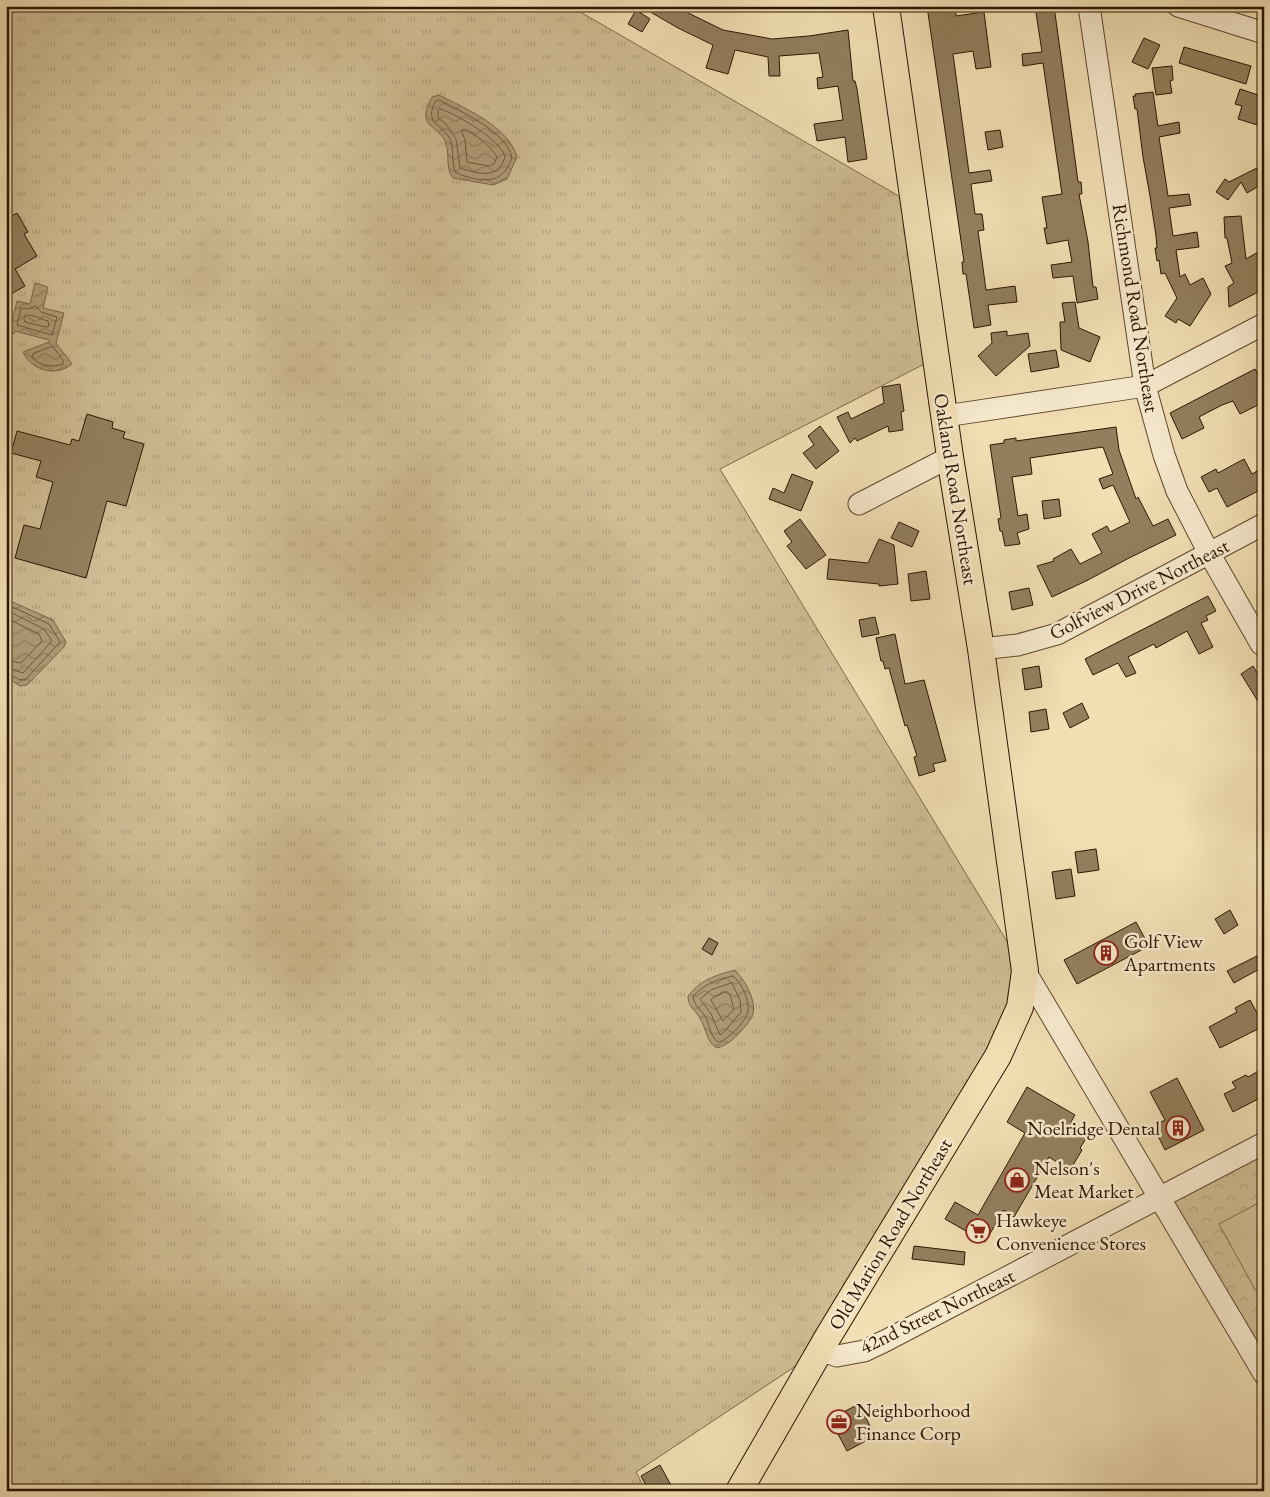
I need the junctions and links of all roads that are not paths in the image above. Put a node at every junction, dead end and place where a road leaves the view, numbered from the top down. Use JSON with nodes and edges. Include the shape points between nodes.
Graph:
{"nodes":[{"id":1,"x":886,"y":6,"type":"edge"},
{"id":2,"x":1089,"y":6,"type":"edge"},
{"id":3,"x":1178,"y":6,"type":"edge"},
{"id":4,"x":1264,"y":33,"type":"edge"},
{"id":5,"x":1264,"y":324,"type":"edge"},
{"id":6,"x":1145,"y":386,"type":"junction"},
{"id":7,"x":945,"y":416,"type":"junction"},
{"id":8,"x":950,"y":457,"type":"junction"},
{"id":9,"x":859,"y":504,"type":"dead end"},
{"id":10,"x":1264,"y":524,"type":"edge"},
{"id":11,"x":1209,"y":553,"type":"junction"},
{"id":12,"x":1264,"y":646,"type":"edge"},
{"id":13,"x":981,"y":649,"type":"junction"},
{"id":14,"x":1025,"y":971,"type":"junction"},
{"id":15,"x":1264,"y":1143,"type":"edge"},
{"id":16,"x":1159,"y":1197,"type":"junction"},
{"id":17,"x":820,"y":1350,"type":"junction"},
{"id":18,"x":1264,"y":1374,"type":"edge"},
{"id":19,"x":739,"y":1491,"type":"edge"}],
"edges":[{"from":1,"to":7,"type":"main road","name":"Oakland Road Northeast"},
{"from":2,"to":6,"type":"street","name":"Richmond Road Northeast"},
{"from":3,"to":4,"type":"street"},
{"from":5,"to":6,"type":"street"},
{"from":6,"to":7,"type":"street"},
{"from":6,"to":11,"type":"street","name":"Richmond Road Northeast","via":[[1177,491]]},
{"from":7,"to":8,"type":"main road","name":"Oakland Road Northeast"},
{"from":8,"to":9,"type":"street"},
{"from":8,"to":13,"type":"main road","name":"Oakland Road Northeast"},
{"from":10,"to":11,"type":"street","name":"Golfview Drive Northeast"},
{"from":11,"to":12,"type":"street","name":"Richmond Road Northeast"},
{"from":11,"to":13,"type":"street","name":"Golfview Drive Northeast","via":[[1057,634],[1018,645]]},
{"from":13,"to":14,"type":"main road","name":"Oakland Road Northeast"},
{"from":14,"to":16,"type":"street"},
{"from":14,"to":17,"type":"main road","name":"Old Marion Road Northeast","via":[[1020,1007],[998,1056]]},
{"from":15,"to":16,"type":"street","name":"42nd Street Northeast"},
{"from":16,"to":17,"type":"street","name":"42nd Street Northeast","via":[[864,1351],[837,1356]]},
{"from":16,"to":18,"type":"street"},
{"from":17,"to":19,"type":"main road","name":"Old Marion Road Northeast"}]}
